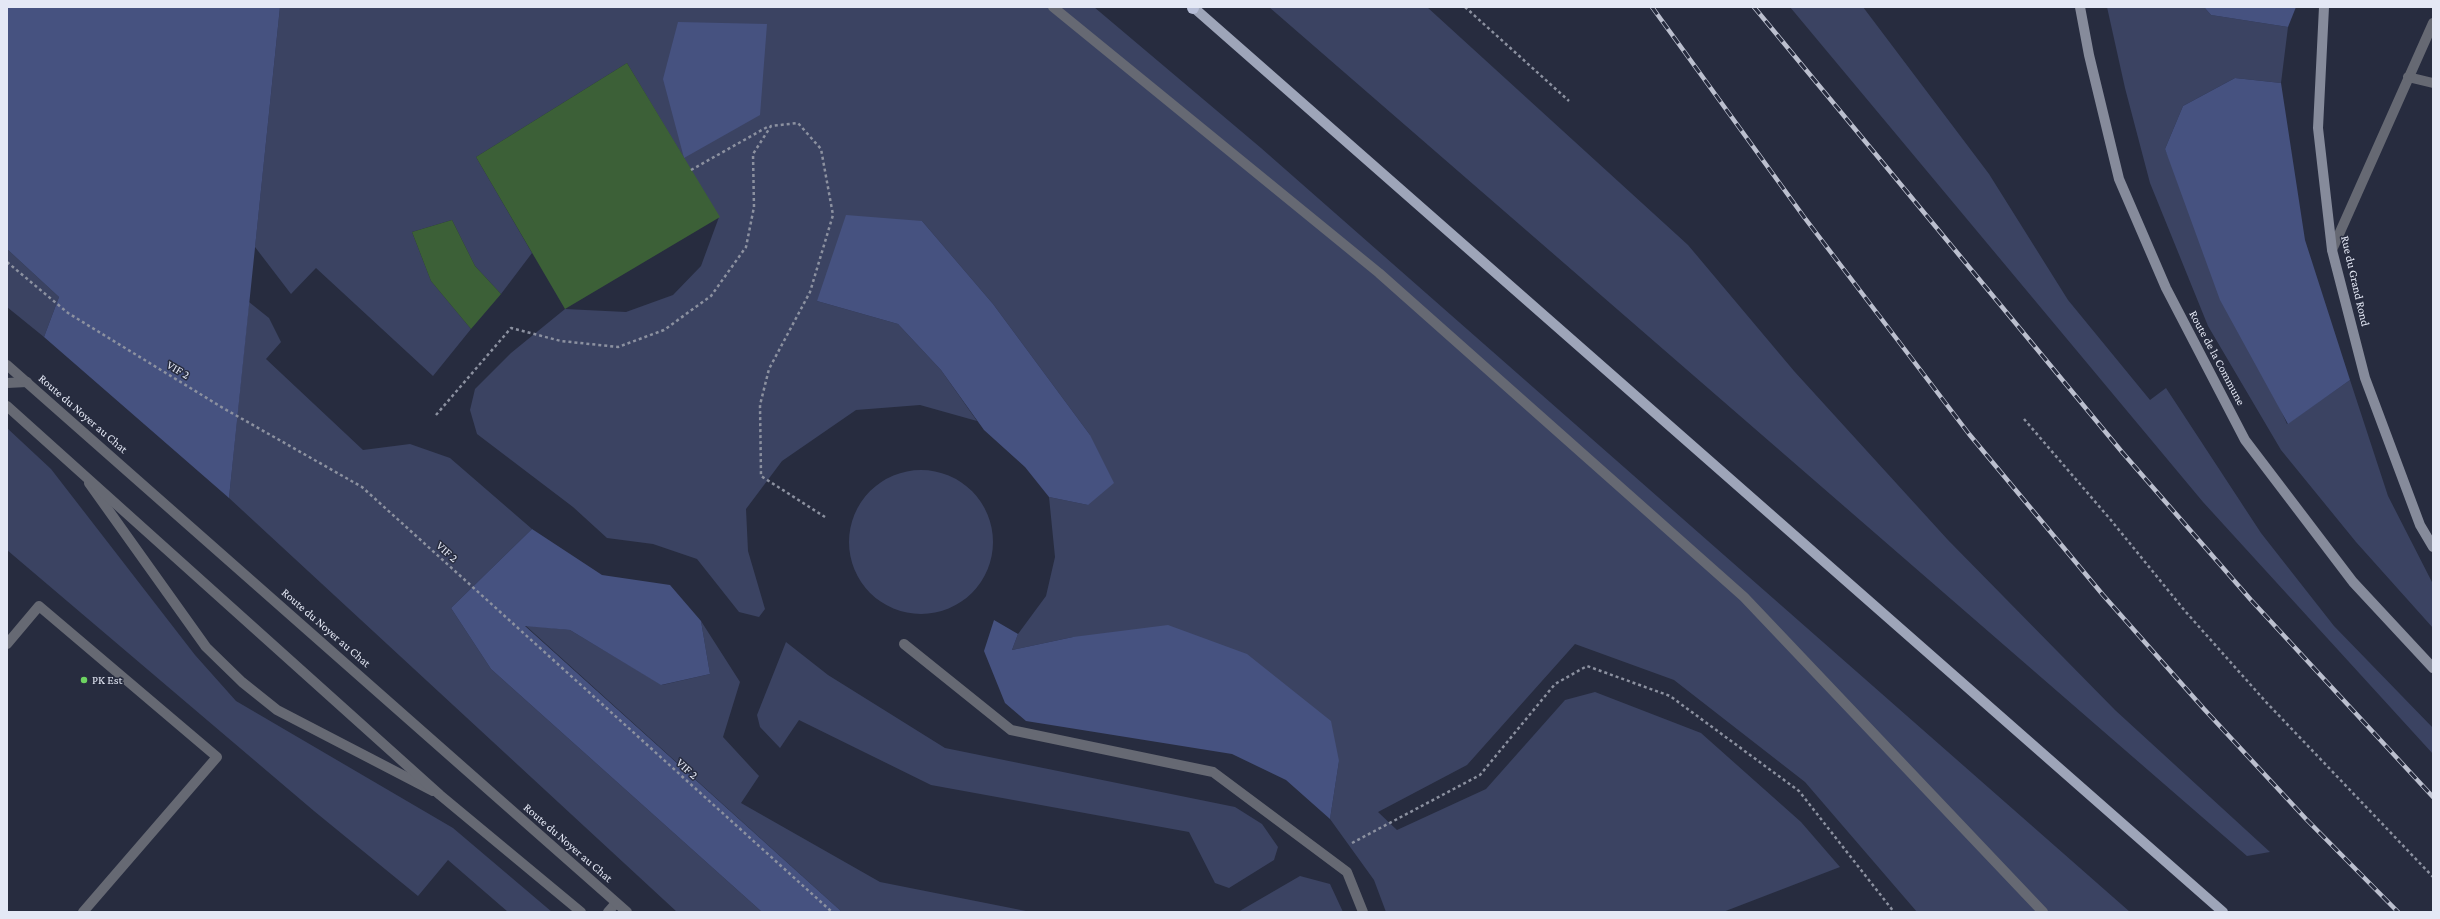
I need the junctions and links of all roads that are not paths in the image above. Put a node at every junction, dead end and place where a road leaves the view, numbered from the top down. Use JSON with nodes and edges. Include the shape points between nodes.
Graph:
{"nodes":[{"id":1,"x":1053,"y":7,"type":"edge"},
{"id":2,"x":1193,"y":7,"type":"edge"},
{"id":3,"x":2080,"y":7,"type":"edge"},
{"id":4,"x":2324,"y":7,"type":"edge"},
{"id":5,"x":2433,"y":23,"type":"edge"},
{"id":6,"x":2408,"y":77,"type":"junction"},
{"id":7,"x":2433,"y":83,"type":"edge"},
{"id":8,"x":2332,"y":250,"type":"junction"},
{"id":9,"x":7,"y":365,"type":"edge"},
{"id":10,"x":27,"y":382,"type":"junction"},
{"id":11,"x":7,"y":383,"type":"edge"},
{"id":12,"x":7,"y":406,"type":"edge"},
{"id":13,"x":81,"y":471,"type":"junction"},
{"id":14,"x":2433,"y":547,"type":"edge"},
{"id":15,"x":7,"y":644,"type":"edge"},
{"id":16,"x":904,"y":644,"type":"dead end"},
{"id":17,"x":2433,"y":668,"type":"edge"},
{"id":18,"x":440,"y":795,"type":"junction"},
{"id":19,"x":616,"y":903,"type":"junction"},
{"id":20,"x":83,"y":912,"type":"edge"},
{"id":21,"x":581,"y":912,"type":"edge"},
{"id":22,"x":608,"y":912,"type":"edge"},
{"id":23,"x":627,"y":912,"type":"edge"},
{"id":24,"x":1363,"y":912,"type":"edge"},
{"id":25,"x":2043,"y":912,"type":"edge"},
{"id":26,"x":2223,"y":912,"type":"edge"}],
"edges":[{"from":1,"to":25,"type":"street","via":[[1379,273],[1744,597]]},
{"from":2,"to":26,"type":"main road"},
{"from":3,"to":17,"type":"main road","name":"Route de la Commune","via":[[2119,179],[2166,288],[2245,440],[2353,582]]},
{"from":4,"to":8,"type":"main road","name":"Rue du Grand Rond","via":[[2318,128]]},
{"from":5,"to":6,"type":"street"},
{"from":6,"to":7,"type":"street"},
{"from":6,"to":8,"type":"street"},
{"from":8,"to":14,"type":"main road","name":"Rue du Grand Rond","via":[[2365,378],[2420,525]]},
{"from":9,"to":10,"type":"street","name":"Route du Noyer au Chat"},
{"from":10,"to":11,"type":"street"},
{"from":10,"to":19,"type":"street","name":"Route du Noyer au Chat"},
{"from":12,"to":13,"type":"street"},
{"from":13,"to":18,"type":"street"},
{"from":13,"to":18,"type":"street","via":[[206,647],[242,682],[277,710]]},
{"from":15,"to":20,"type":"street","via":[[39,606],[217,757]]},
{"from":16,"to":24,"type":"street","via":[[1011,730],[1212,772],[1347,872]]},
{"from":18,"to":21,"type":"street"},
{"from":19,"to":22,"type":"street"},
{"from":19,"to":23,"type":"street","name":"Route du Noyer au Chat"}]}
